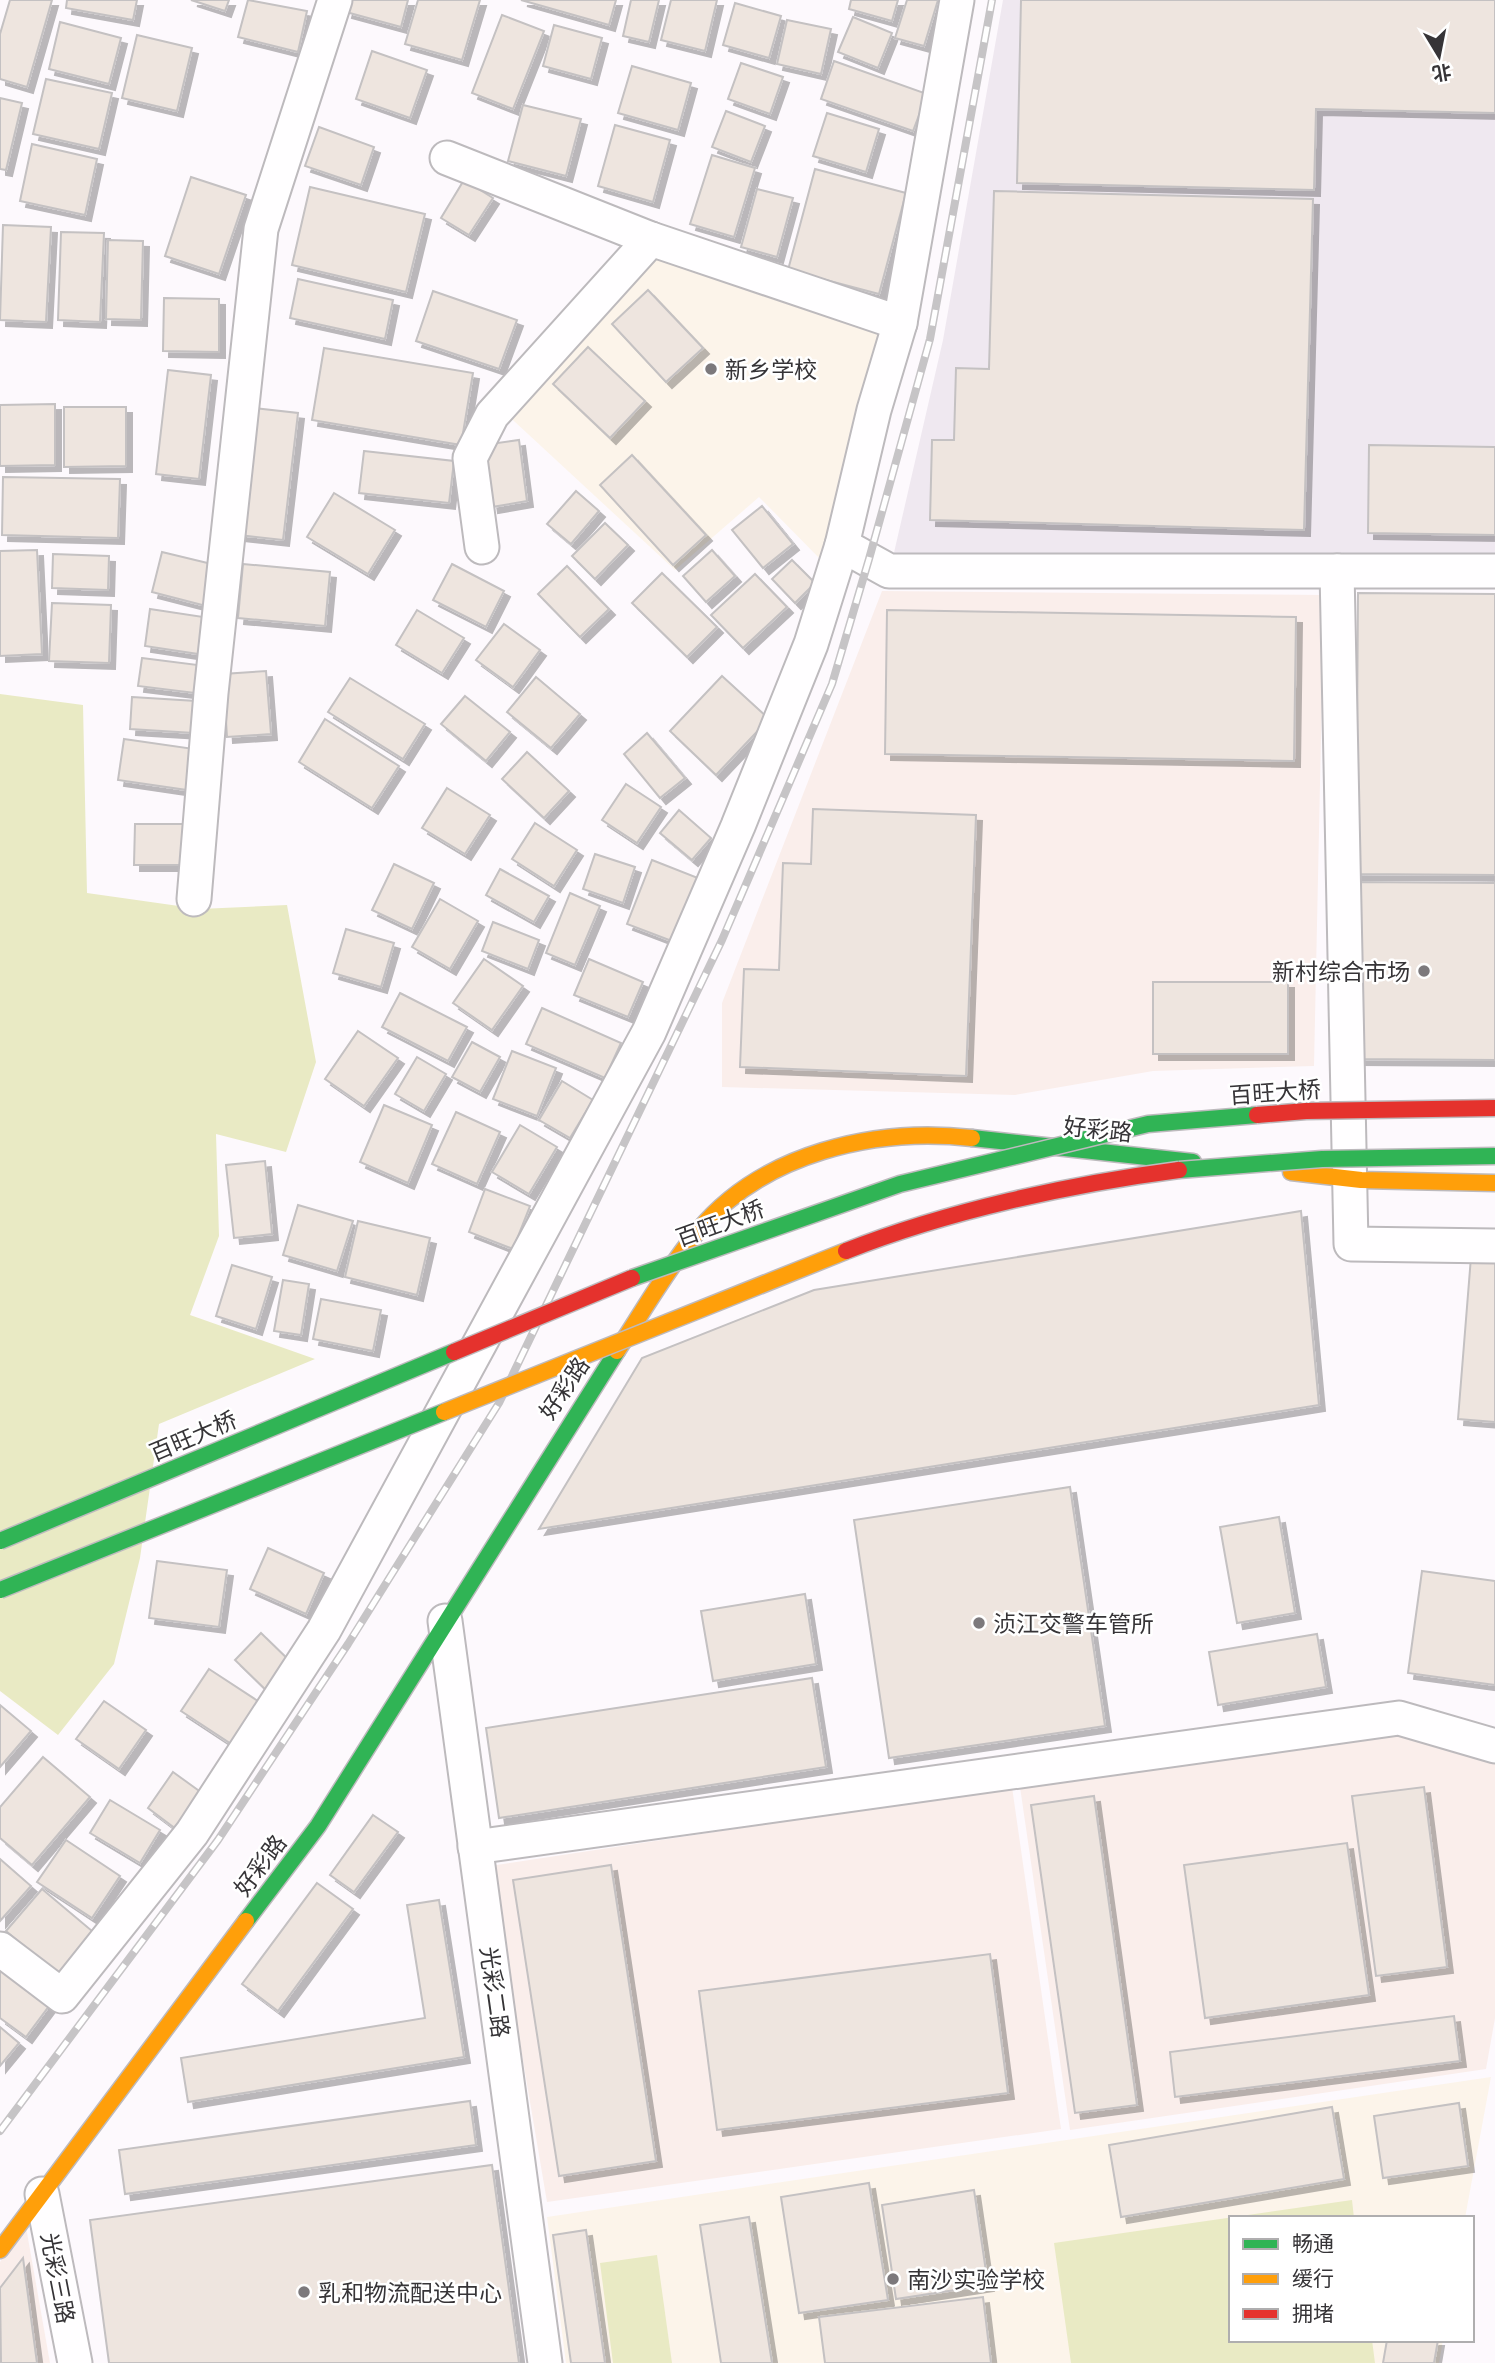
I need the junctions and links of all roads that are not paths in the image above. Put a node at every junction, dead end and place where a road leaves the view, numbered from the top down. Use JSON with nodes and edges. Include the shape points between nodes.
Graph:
{"nodes":[{"id":1,"x":335,"y":0,"type":"edge"},
{"id":2,"x":957,"y":0,"type":"edge"},
{"id":3,"x":447,"y":158,"type":"dead end"},
{"id":4,"x":651,"y":239,"type":"junction"},
{"id":5,"x":900,"y":323,"type":"junction"},
{"id":6,"x":842,"y":545,"type":"junction"},
{"id":7,"x":482,"y":547,"type":"dead end"},
{"id":8,"x":1337,"y":571,"type":"junction"},
{"id":9,"x":1495,"y":571,"type":"edge"},
{"id":10,"x":194,"y":899,"type":"dead end"},
{"id":11,"x":1495,"y":1108,"type":"edge"},
{"id":12,"x":1495,"y":1156,"type":"edge"},
{"id":13,"x":1349,"y":1178,"type":"junction"},
{"id":14,"x":1495,"y":1183,"type":"edge"},
{"id":15,"x":1495,"y":1246,"type":"edge"},
{"id":16,"x":0,"y":1541,"type":"edge"},
{"id":17,"x":0,"y":1590,"type":"edge"},
{"id":18,"x":445,"y":1621,"type":"junction"},
{"id":19,"x":1495,"y":1745,"type":"edge"},
{"id":20,"x":475,"y":1847,"type":"junction"},
{"id":21,"x":0,"y":1949,"type":"edge"},
{"id":22,"x":42,"y":2194,"type":"junction"},
{"id":23,"x":0,"y":2250,"type":"edge"},
{"id":24,"x":75,"y":2363,"type":"edge"},
{"id":25,"x":545,"y":2363,"type":"edge"}],
"edges":[{"from":1,"to":10,"type":"street","via":[[261,229],[211,693]]},
{"from":2,"to":5,"type":"street"},
{"from":3,"to":4,"type":"street"},
{"from":4,"to":5,"type":"street"},
{"from":4,"to":7,"type":"street","via":[[492,415],[470,458]]},
{"from":5,"to":6,"type":"street"},
{"from":6,"to":8,"type":"street","via":[[889,571]]},
{"from":6,"to":21,"type":"street","via":[[801,670],[649,1032],[324,1630],[192,1833],[62,1996]]},
{"from":8,"to":9,"type":"street"},
{"from":8,"to":13,"type":"street"},
{"from":11,"to":16,"type":"main road","name":"百旺大桥","bridge":true,"via":[[1306,1111],[1148,1124],[900,1184],[624,1281]]},
{"from":12,"to":17,"type":"main road","bridge":true,"via":[[1342,1157],[1149,1174],[1002,1203],[869,1242]]},
{"from":13,"to":14,"type":"main road","name":"好彩路"},
{"from":13,"to":15,"type":"street","via":[[1351,1244]]},
{"from":13,"to":18,"type":"main road","name":"好彩路","via":[[957,1136],[891,1139],[798,1158],[748,1184],[699,1230],[584,1398]]},
{"from":18,"to":20,"type":"street","name":"光彩二路"},
{"from":18,"to":22,"type":"main road","name":"好彩路","via":[[318,1826]]},
{"from":19,"to":20,"type":"street","via":[[1399,1718]]},
{"from":20,"to":25,"type":"street","name":"光彩二路"},
{"from":22,"to":23,"type":"main road","name":"好彩路"},
{"from":22,"to":24,"type":"street","name":"光彩三路"}]}
